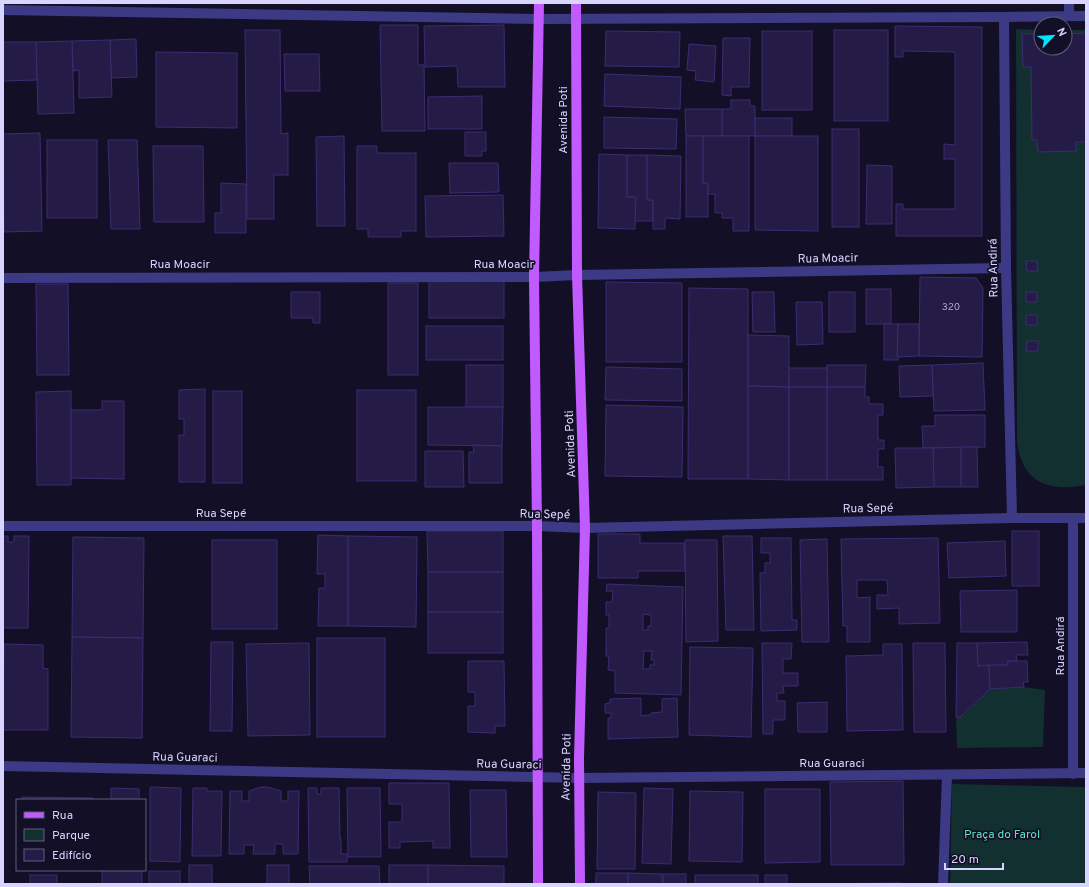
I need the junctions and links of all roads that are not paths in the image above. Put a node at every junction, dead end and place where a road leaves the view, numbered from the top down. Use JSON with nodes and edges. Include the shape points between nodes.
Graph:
{"nodes":[{"id":1,"x":539,"y":3,"type":"edge"},
{"id":2,"x":576,"y":3,"type":"edge"},
{"id":3,"x":1069,"y":3,"type":"edge"},
{"id":4,"x":3,"y":10,"type":"edge"},
{"id":5,"x":1069,"y":16,"type":"edge"},
{"id":6,"x":1073,"y":16,"type":"edge"},
{"id":7,"x":1086,"y":16,"type":"edge"},
{"id":8,"x":1004,"y":17,"type":"junction"},
{"id":9,"x":1033,"y":17,"type":"edge"},
{"id":10,"x":576,"y":18,"type":"junction"},
{"id":11,"x":539,"y":19,"type":"junction"},
{"id":12,"x":1006,"y":268,"type":"junction"},
{"id":13,"x":577,"y":275,"type":"junction"},
{"id":14,"x":534,"y":277,"type":"junction"},
{"id":15,"x":3,"y":278,"type":"edge"},
{"id":16,"x":1012,"y":518,"type":"junction"},
{"id":17,"x":1073,"y":518,"type":"junction"},
{"id":18,"x":1086,"y":518,"type":"edge"},
{"id":19,"x":3,"y":526,"type":"edge"},
{"id":20,"x":537,"y":526,"type":"junction"},
{"id":21,"x":585,"y":528,"type":"junction"},
{"id":22,"x":3,"y":766,"type":"edge"},
{"id":23,"x":1086,"y":773,"type":"edge"},
{"id":24,"x":1073,"y":774,"type":"junction"},
{"id":25,"x":947,"y":775,"type":"junction"},
{"id":26,"x":537,"y":778,"type":"junction"},
{"id":27,"x":579,"y":778,"type":"junction"},
{"id":28,"x":538,"y":884,"type":"edge"},
{"id":29,"x":580,"y":884,"type":"edge"},
{"id":30,"x":942,"y":884,"type":"edge"}],
"edges":[{"from":1,"to":11,"type":"main road"},
{"from":2,"to":10,"type":"main road","name":"Avenida Poti"},
{"from":3,"to":5,"type":"street"},
{"from":4,"to":11,"type":"street"},
{"from":6,"to":7,"type":"street"},
{"from":8,"to":9,"type":"street"},
{"from":8,"to":10,"type":"street"},
{"from":8,"to":12,"type":"street","name":"Rua Andirá"},
{"from":10,"to":11,"type":"street"},
{"from":10,"to":13,"type":"main road","name":"Avenida Poti"},
{"from":11,"to":14,"type":"main road"},
{"from":12,"to":13,"type":"street","name":"Rua Moacir"},
{"from":12,"to":16,"type":"street","name":"Rua Andirá"},
{"from":13,"to":14,"type":"street","name":"Rua Moacir"},
{"from":13,"to":21,"type":"main road","name":"Avenida Poti"},
{"from":14,"to":15,"type":"street","name":"Rua Moacir"},
{"from":14,"to":20,"type":"main road"},
{"from":16,"to":17,"type":"street","name":"Rua Sepé"},
{"from":16,"to":21,"type":"street","name":"Rua Sepé"},
{"from":17,"to":18,"type":"street","name":"Rua Sepé"},
{"from":17,"to":24,"type":"street","name":"Rua Andirá"},
{"from":19,"to":20,"type":"street","name":"Rua Sepé"},
{"from":20,"to":21,"type":"street","name":"Rua Sepé"},
{"from":20,"to":26,"type":"main road"},
{"from":21,"to":27,"type":"main road","name":"Avenida Poti"},
{"from":22,"to":26,"type":"street","name":"Rua Guaraci"},
{"from":23,"to":24,"type":"street","name":"Rua Guaraci"},
{"from":24,"to":25,"type":"street","name":"Rua Guaraci"},
{"from":25,"to":27,"type":"street","name":"Rua Guaraci"},
{"from":25,"to":30,"type":"street"},
{"from":26,"to":27,"type":"street","name":"Rua Guaraci"},
{"from":26,"to":28,"type":"main road"},
{"from":27,"to":29,"type":"main road","name":"Avenida Poti"}]}
